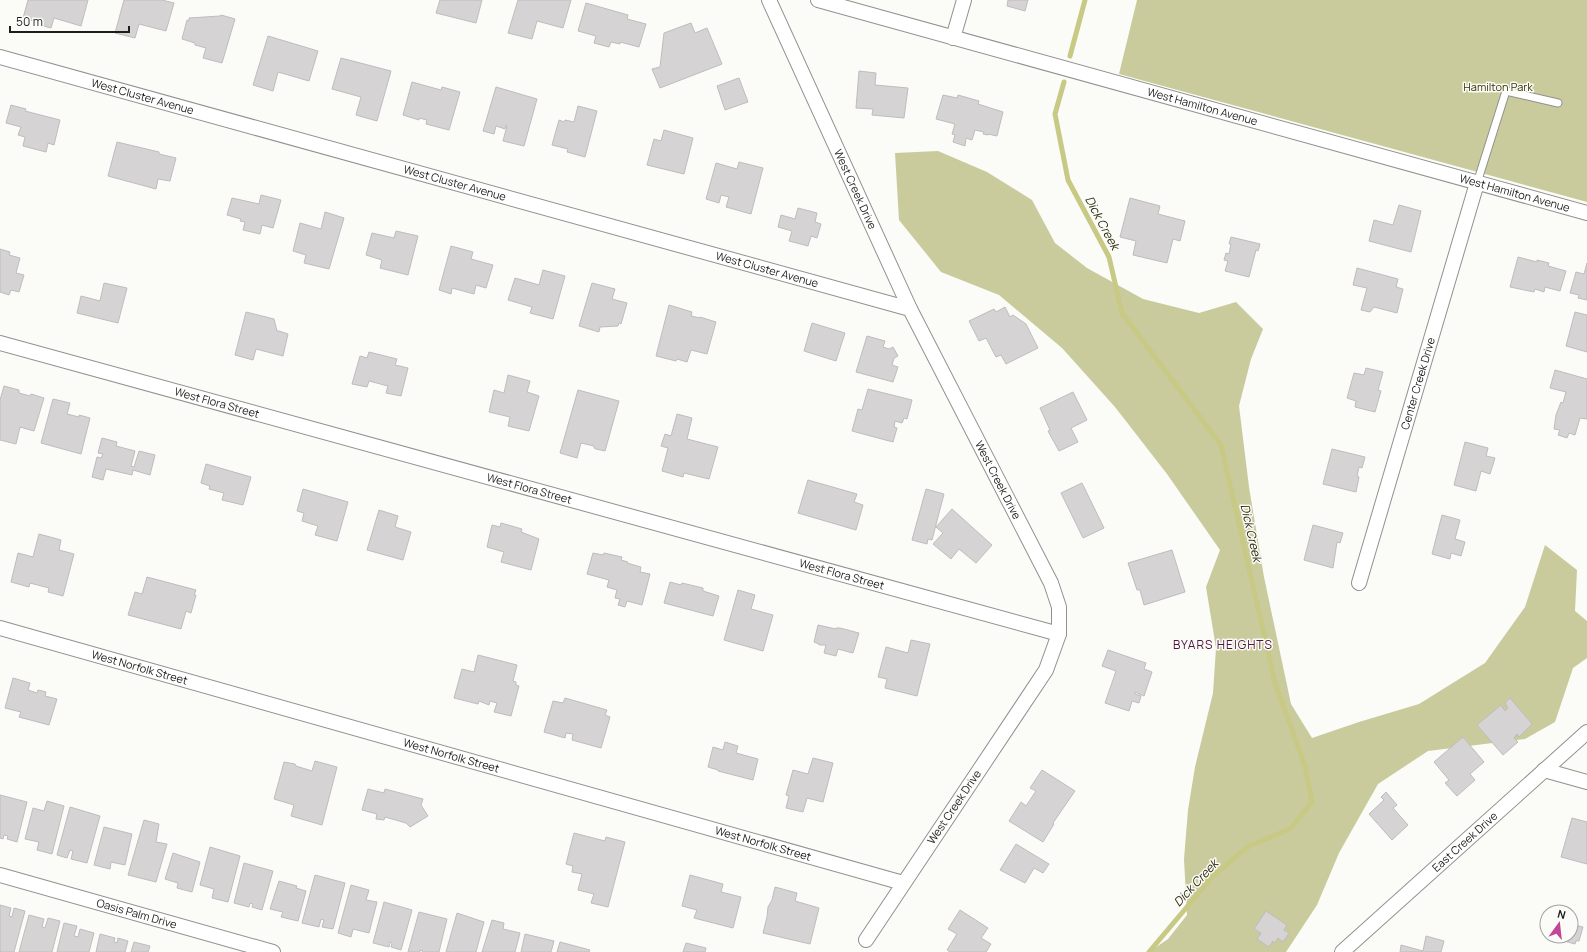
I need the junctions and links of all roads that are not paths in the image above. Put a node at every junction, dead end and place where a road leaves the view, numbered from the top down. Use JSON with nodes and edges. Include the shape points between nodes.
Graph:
{"nodes":[{"id":1,"x":769,"y":0,"type":"edge"},
{"id":2,"x":818,"y":0,"type":"edge"},
{"id":3,"x":964,"y":0,"type":"edge"},
{"id":4,"x":954,"y":38,"type":"junction"},
{"id":5,"x":0,"y":57,"type":"edge"},
{"id":6,"x":1558,"y":104,"type":"dead end"},
{"id":7,"x":1477,"y":183,"type":"junction"},
{"id":8,"x":1587,"y":213,"type":"edge"},
{"id":9,"x":910,"y":309,"type":"junction"},
{"id":10,"x":0,"y":343,"type":"edge"},
{"id":11,"x":1359,"y":583,"type":"dead end"},
{"id":12,"x":0,"y":628,"type":"edge"},
{"id":13,"x":1059,"y":634,"type":"junction"},
{"id":14,"x":1587,"y":732,"type":"edge"},
{"id":15,"x":1544,"y":770,"type":"junction"},
{"id":16,"x":1587,"y":782,"type":"edge"},
{"id":17,"x":0,"y":875,"type":"edge"},
{"id":18,"x":903,"y":883,"type":"junction"},
{"id":19,"x":866,"y":940,"type":"dead end"},
{"id":20,"x":273,"y":952,"type":"edge"},
{"id":21,"x":1342,"y":952,"type":"edge"}],
"edges":[{"from":1,"to":9,"type":"street","name":"West Creek Drive"},
{"from":2,"to":4,"type":"street","name":"West Hamilton Avenue"},
{"from":3,"to":4,"type":"street"},
{"from":4,"to":7,"type":"street","name":"West Hamilton Avenue"},
{"from":5,"to":9,"type":"street","name":"West Cluster Avenue"},
{"from":6,"to":7,"type":"lane","via":[[1506,91]]},
{"from":7,"to":8,"type":"street","name":"West Hamilton Avenue"},
{"from":7,"to":11,"type":"street","name":"Center Creek Drive"},
{"from":9,"to":13,"type":"street","name":"West Creek Drive","via":[[1052,583],[1059,607]]},
{"from":10,"to":13,"type":"street","name":"West Flora Street"},
{"from":12,"to":18,"type":"street","name":"West Norfolk Street"},
{"from":13,"to":18,"type":"street","name":"West Creek Drive","via":[[1046,670]]},
{"from":14,"to":15,"type":"street","name":"East Creek Drive"},
{"from":15,"to":16,"type":"street"},
{"from":15,"to":21,"type":"street","name":"East Creek Drive"},
{"from":17,"to":20,"type":"street","name":"Oasis Palm Drive"},
{"from":18,"to":19,"type":"street","name":"West Creek Drive"}]}
